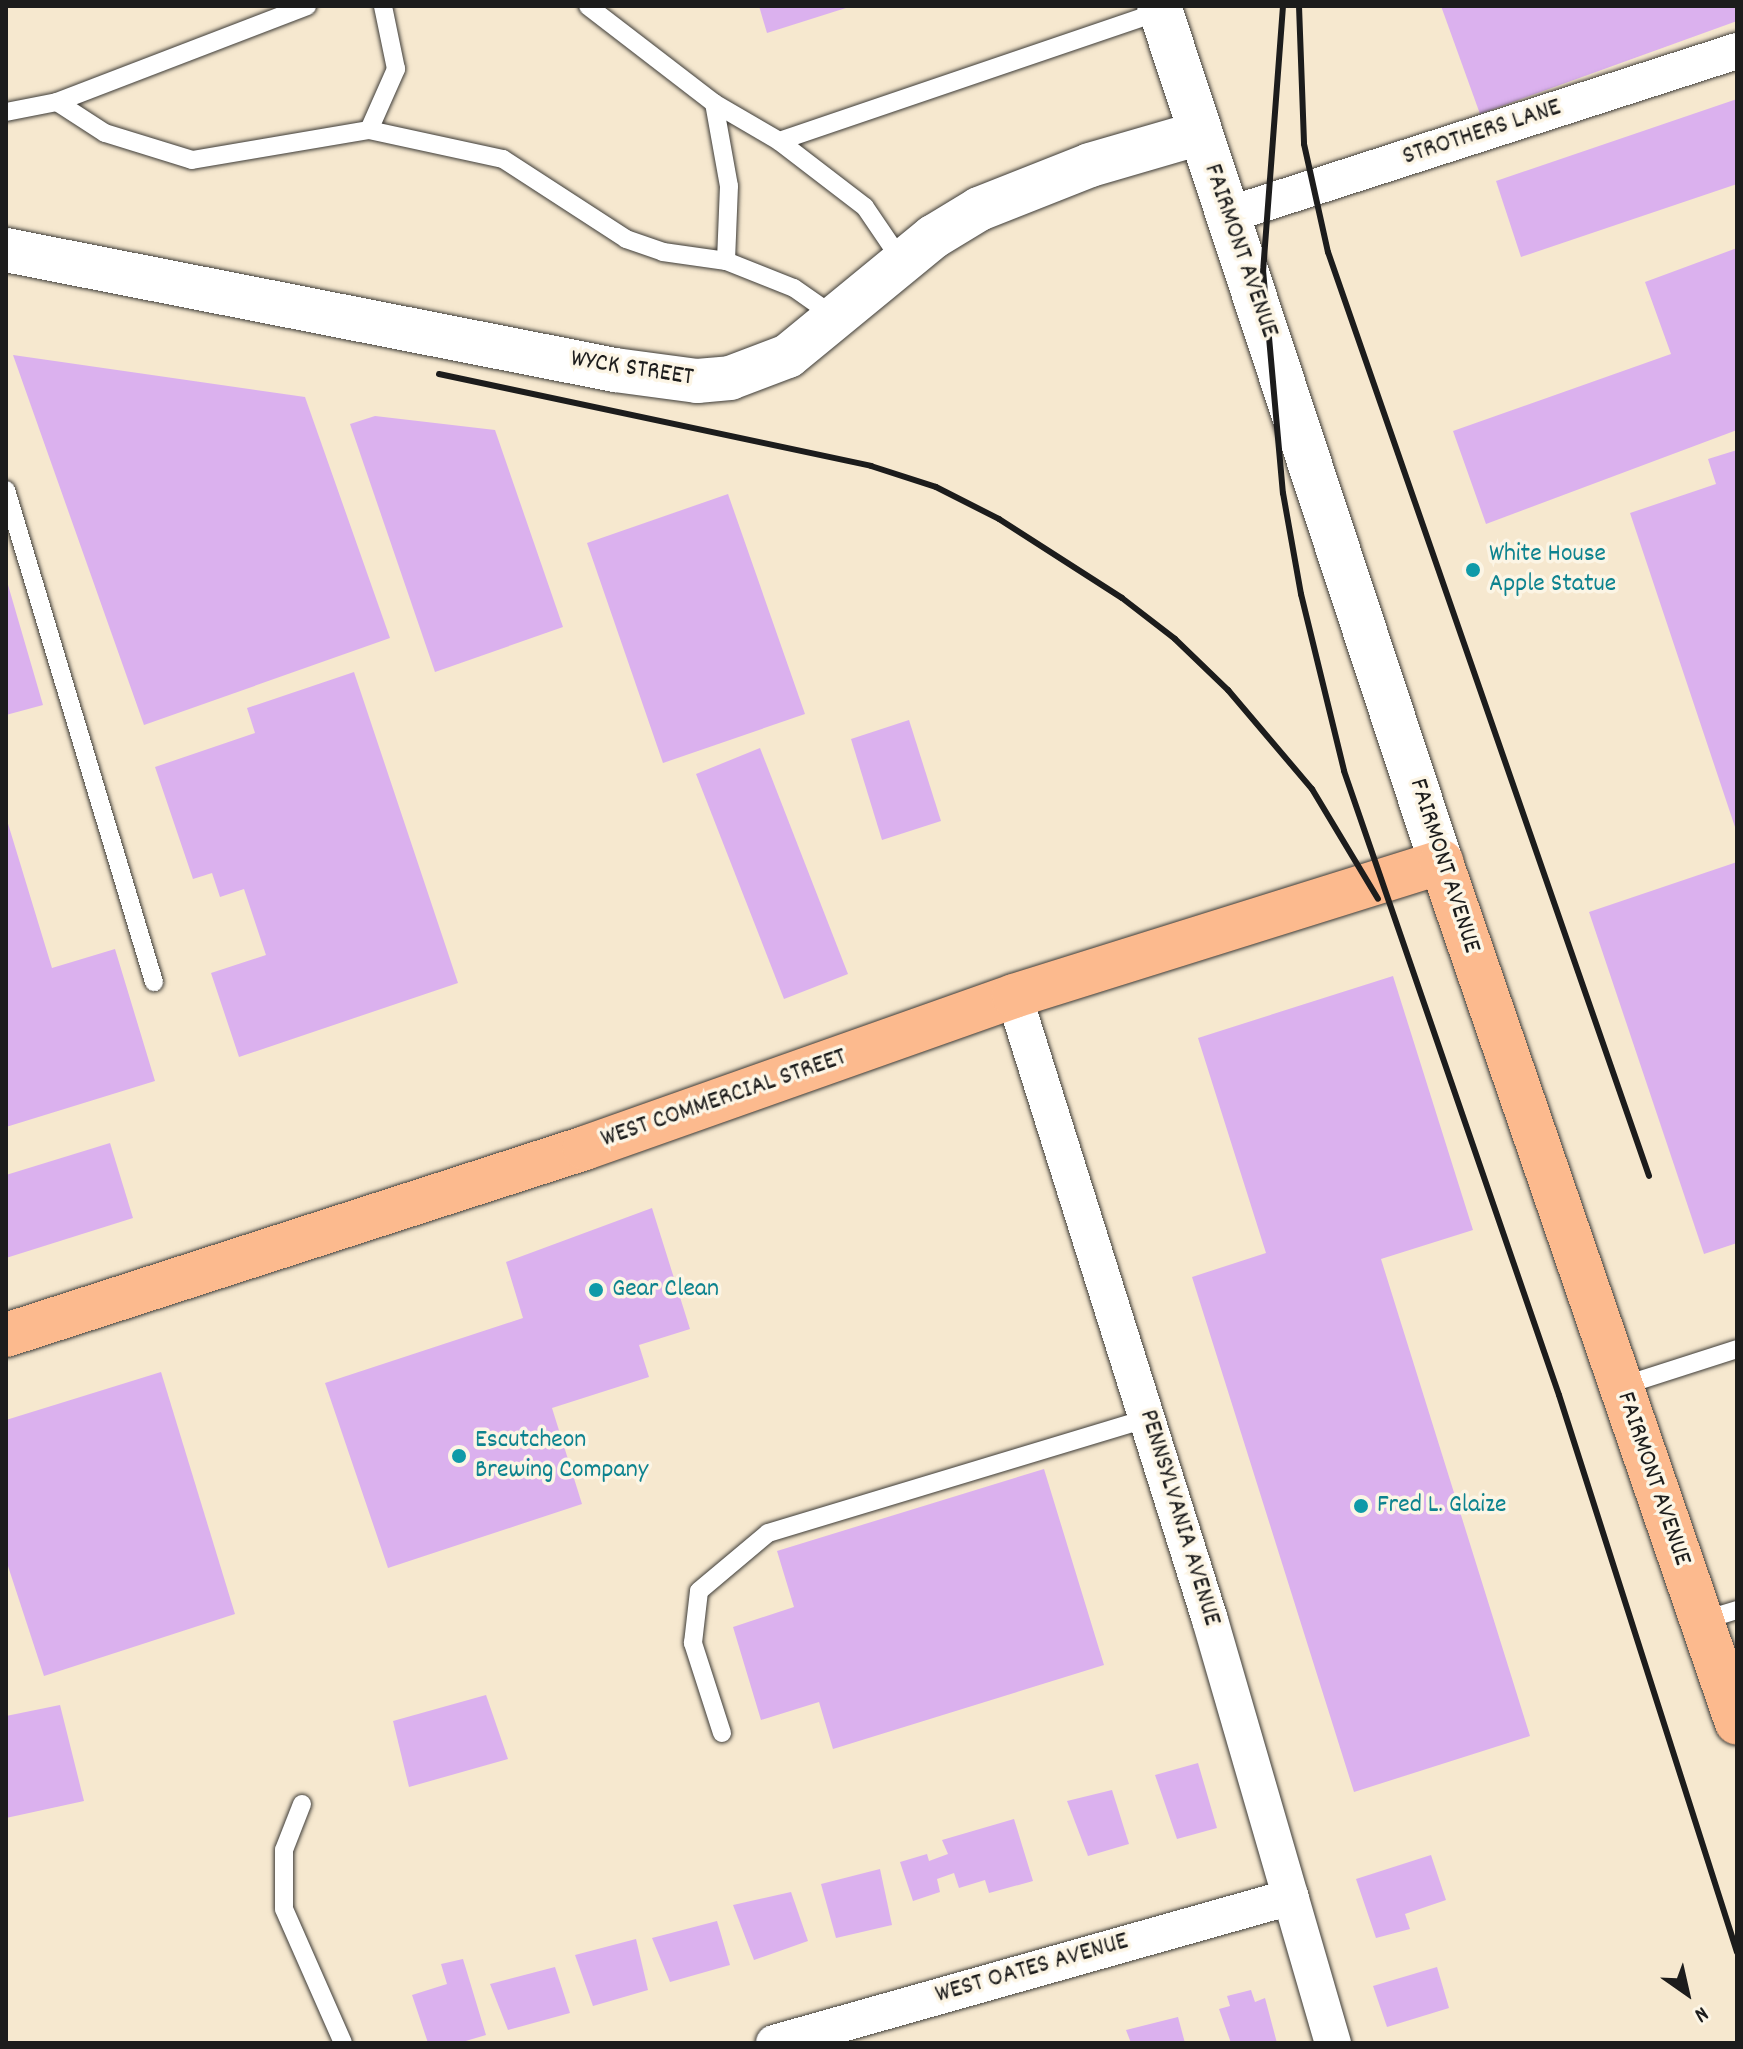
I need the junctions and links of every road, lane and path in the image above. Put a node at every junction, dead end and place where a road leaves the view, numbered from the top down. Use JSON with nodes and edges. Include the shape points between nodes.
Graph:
{"nodes":[{"id":1,"x":307,"y":6,"type":"edge"},
{"id":2,"x":383,"y":6,"type":"edge"},
{"id":3,"x":588,"y":6,"type":"edge"},
{"id":4,"x":1160,"y":9,"type":"edge"},
{"id":5,"x":1737,"y":51,"type":"edge"},
{"id":6,"x":57,"y":102,"type":"junction"},
{"id":7,"x":714,"y":103,"type":"junction"},
{"id":8,"x":6,"y":112,"type":"edge"},
{"id":9,"x":369,"y":130,"type":"junction"},
{"id":10,"x":1200,"y":133,"type":"junction"},
{"id":11,"x":779,"y":141,"type":"junction"},
{"id":12,"x":1228,"y":215,"type":"junction"},
{"id":13,"x":6,"y":250,"type":"edge"},
{"id":14,"x":726,"y":261,"type":"junction"},
{"id":15,"x":903,"y":263,"type":"junction"},
{"id":16,"x":836,"y":318,"type":"junction"},
{"id":17,"x":6,"y":490,"type":"edge"},
{"id":18,"x":1441,"y":862,"type":"junction"},
{"id":19,"x":154,"y":982,"type":"dead end"},
{"id":20,"x":1014,"y":996,"type":"junction"},
{"id":21,"x":6,"y":1335,"type":"edge"},
{"id":22,"x":1737,"y":1349,"type":"edge"},
{"id":23,"x":1622,"y":1386,"type":"junction"},
{"id":24,"x":1148,"y":1418,"type":"junction"},
{"id":25,"x":1719,"y":1616,"type":"edge"},
{"id":26,"x":1737,"y":1723,"type":"edge"},
{"id":27,"x":722,"y":1733,"type":"dead end"},
{"id":28,"x":302,"y":1804,"type":"dead end"},
{"id":29,"x":1291,"y":1897,"type":"junction"},
{"id":30,"x":343,"y":2043,"type":"edge"},
{"id":31,"x":774,"y":2043,"type":"edge"},
{"id":32,"x":1333,"y":2043,"type":"edge"}],
"edges":[{"from":1,"to":6,"type":"lane"},
{"from":2,"to":9,"type":"lane","via":[[396,69]]},
{"from":3,"to":7,"type":"lane"},
{"from":4,"to":10,"type":"street","name":"FAIRMONT AVENUE"},
{"from":4,"to":11,"type":"lane"},
{"from":5,"to":12,"type":"street","name":"STROTHERS LANE"},
{"from":6,"to":8,"type":"lane"},
{"from":6,"to":9,"type":"lane","via":[[105,133],[192,160]]},
{"from":7,"to":11,"type":"lane"},
{"from":7,"to":14,"type":"lane","via":[[729,186]]},
{"from":9,"to":14,"type":"lane","via":[[503,159],[626,239],[663,252]]},
{"from":10,"to":12,"type":"street","name":"FAIRMONT AVENUE"},
{"from":10,"to":15,"type":"street","name":"WYCK STREET","via":[[1006,195],[933,237]]},
{"from":11,"to":15,"type":"lane","via":[[865,207]]},
{"from":12,"to":18,"type":"street","name":"FAIRMONT AVENUE"},
{"from":13,"to":16,"type":"street","name":"WYCK STREET","via":[[615,370],[697,381],[760,370],[788,356]]},
{"from":14,"to":16,"type":"lane","via":[[794,288]]},
{"from":15,"to":16,"type":"street","name":"WYCK STREET"},
{"from":17,"to":19,"type":"lane"},
{"from":18,"to":20,"type":"main road","name":"WEST COMMERCIAL STREET"},
{"from":18,"to":23,"type":"main road","name":"FAIRMONT AVENUE"},
{"from":20,"to":21,"type":"main road","name":"WEST COMMERCIAL STREET","via":[[585,1148]]},
{"from":20,"to":24,"type":"street","name":"PENNSYLVANIA AVENUE"},
{"from":22,"to":23,"type":"lane"},
{"from":23,"to":25,"type":"main road","name":"FAIRMONT AVENUE"},
{"from":24,"to":27,"type":"lane","via":[[768,1533],[699,1591],[693,1643]]},
{"from":24,"to":29,"type":"street","name":"PENNSYLVANIA AVENUE"},
{"from":25,"to":26,"type":"main road","name":"FAIRMONT AVENUE"},
{"from":28,"to":30,"type":"lane","via":[[284,1850],[284,1909]]},
{"from":29,"to":31,"type":"street","name":"WEST OATES AVENUE"},
{"from":29,"to":32,"type":"street","name":"PENNSYLVANIA AVENUE"}]}
